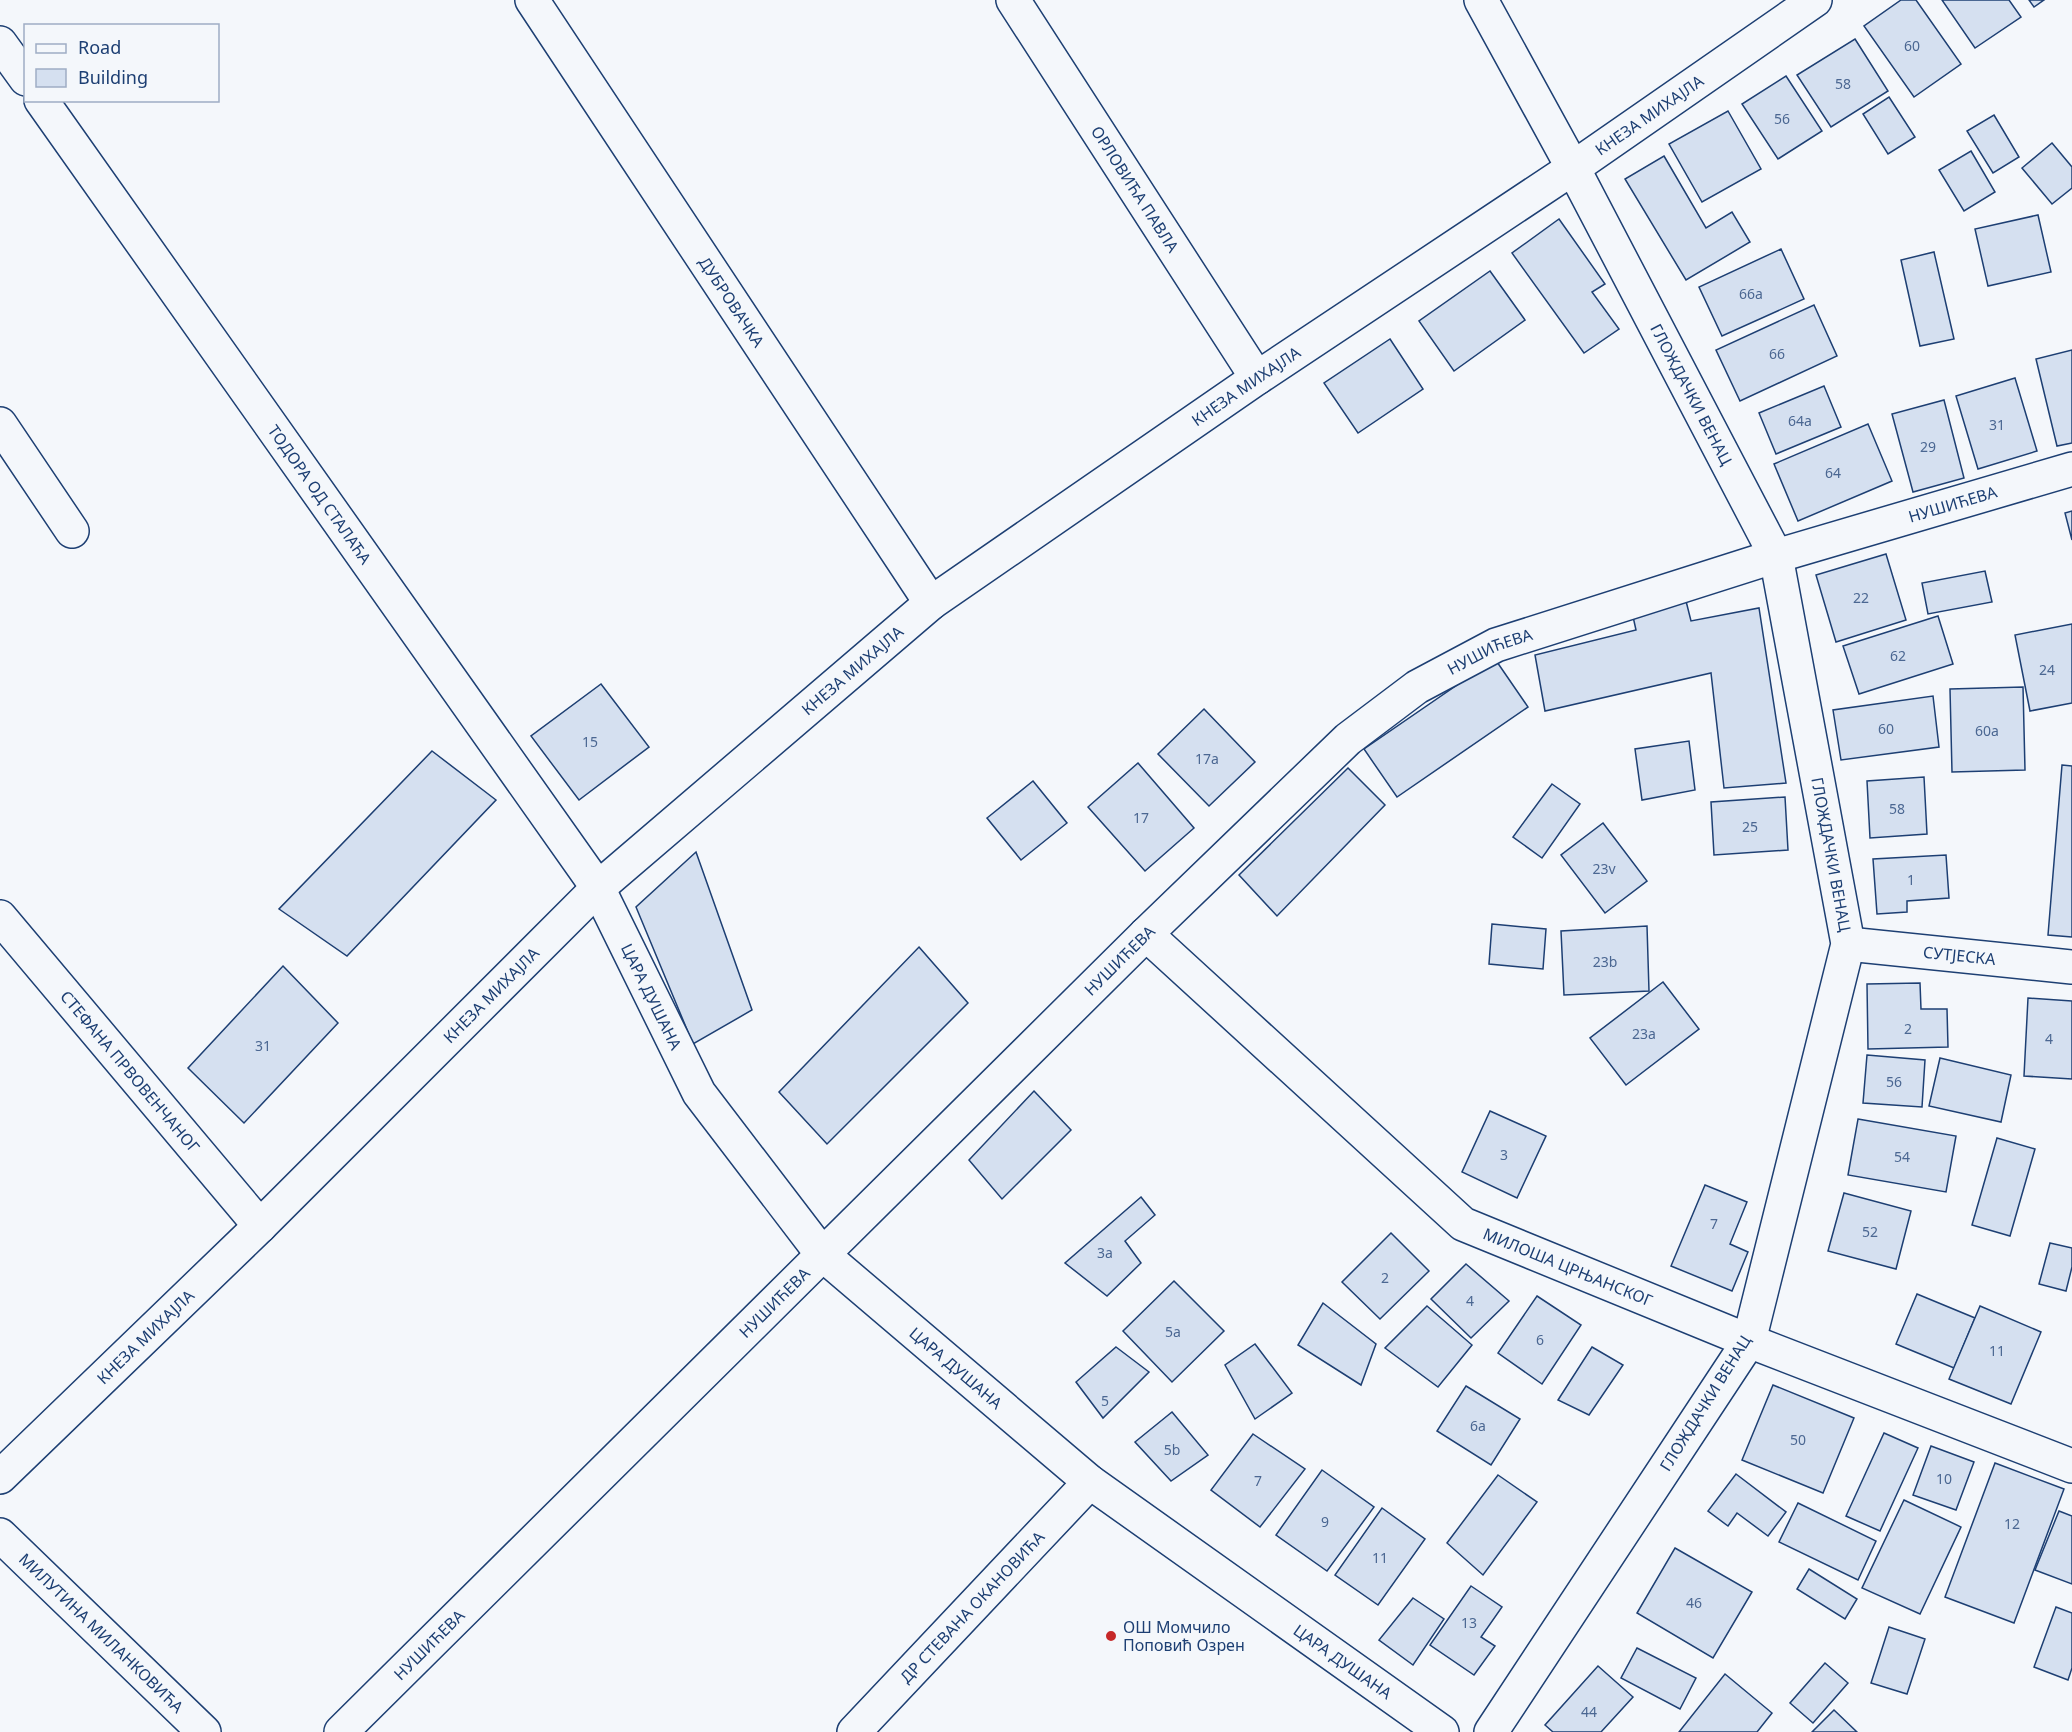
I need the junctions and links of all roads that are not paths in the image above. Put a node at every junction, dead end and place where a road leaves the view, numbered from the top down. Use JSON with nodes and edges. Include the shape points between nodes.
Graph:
{"nodes":[{"id":1,"x":532,"y":0,"type":"edge"},
{"id":2,"x":1013,"y":0,"type":"edge"},
{"id":3,"x":1481,"y":0,"type":"edge"},
{"id":4,"x":1815,"y":0,"type":"edge"},
{"id":5,"x":0,"y":43,"type":"edge"},
{"id":6,"x":24,"y":76,"type":"edge"},
{"id":7,"x":42,"y":102,"type":"edge"},
{"id":8,"x":1573,"y":168,"type":"junction"},
{"id":9,"x":1257,"y":378,"type":"junction"},
{"id":10,"x":0,"y":424,"type":"edge"},
{"id":11,"x":2072,"y":469,"type":"edge"},
{"id":12,"x":72,"y":531,"type":"dead end"},
{"id":13,"x":1776,"y":556,"type":"junction"},
{"id":14,"x":931,"y":603,"type":"junction"},
{"id":15,"x":598,"y":888,"type":"junction"},
{"id":16,"x":0,"y":917,"type":"edge"},
{"id":17,"x":1146,"y":934,"type":"junction"},
{"id":18,"x":1848,"y":944,"type":"junction"},
{"id":19,"x":2072,"y":967,"type":"edge"},
{"id":20,"x":260,"y":1226,"type":"junction"},
{"id":21,"x":822,"y":1254,"type":"junction"},
{"id":22,"x":1749,"y":1341,"type":"junction"},
{"id":23,"x":2072,"y":1466,"type":"edge"},
{"id":24,"x":0,"y":1477,"type":"edge"},
{"id":25,"x":1090,"y":1482,"type":"junction"},
{"id":26,"x":0,"y":1535,"type":"edge"},
{"id":27,"x":204,"y":1732,"type":"edge"},
{"id":28,"x":341,"y":1732,"type":"edge"},
{"id":29,"x":854,"y":1732,"type":"edge"},
{"id":30,"x":1442,"y":1732,"type":"edge"},
{"id":31,"x":1491,"y":1732,"type":"edge"}],
"edges":[{"from":1,"to":14,"type":"street","name":"ДУБРОВАЧКА"},
{"from":2,"to":9,"type":"street","name":"ОРЛОВИЋА ПАВЛА"},
{"from":3,"to":8,"type":"street","name":"ГЛОЖДАЧКИ ВЕНАЦ"},
{"from":4,"to":8,"type":"street","name":"КНЕЗА МИХАЈЛА"},
{"from":5,"to":6,"type":"street"},
{"from":7,"to":15,"type":"street","name":"ТОДОРА ОД СТАЛАЋА"},
{"from":8,"to":9,"type":"street","name":"КНЕЗА МИХАЈЛА"},
{"from":8,"to":13,"type":"street","name":"ГЛОЖДАЧКИ ВЕНАЦ"},
{"from":9,"to":14,"type":"street","name":"КНЕЗА МИХАЈЛА"},
{"from":10,"to":12,"type":"street"},
{"from":11,"to":13,"type":"street","name":"НУШИЋЕВА"},
{"from":13,"to":17,"type":"street","name":"НУШИЋЕВА","via":[[1496,645],[1417,687],[1348,739]]},
{"from":13,"to":18,"type":"street","name":"ГЛОЖДАЧКИ ВЕНАЦ"},
{"from":14,"to":15,"type":"street","name":"КНЕЗА МИХАЈЛА"},
{"from":15,"to":20,"type":"street","name":"КНЕЗА МИХАЈЛА"},
{"from":15,"to":21,"type":"street","name":"ЦАРА ДУШАНА","via":[[699,1093]]},
{"from":16,"to":20,"type":"street","name":"СТЕФАНА ПРВОВЕНЧАНОГ"},
{"from":17,"to":21,"type":"street","name":"НУШИЋЕВА"},
{"from":17,"to":22,"type":"street","name":"МИЛОША ЦРЊАНСКОГ","via":[[1463,1224]]},
{"from":18,"to":19,"type":"street","name":"СУТЈЕСКА"},
{"from":18,"to":22,"type":"street","name":"ГЛОЖДАЧКИ ВЕНАЦ"},
{"from":20,"to":24,"type":"street","name":"КНЕЗА МИХАЈЛА"},
{"from":21,"to":25,"type":"street","name":"ЦАРА ДУШАНА"},
{"from":21,"to":28,"type":"street","name":"НУШИЋЕВА"},
{"from":22,"to":23,"type":"street","name":"МИЛОША ЦРЊАНСКОГ"},
{"from":22,"to":31,"type":"street","name":"ГЛОЖДАЧКИ ВЕНАЦ"},
{"from":25,"to":29,"type":"street","name":"ДР СТЕВАНА ОКАНОВИЋА"},
{"from":25,"to":30,"type":"street","name":"ЦАРА ДУШАНА"},
{"from":26,"to":27,"type":"street","name":"МИЛУТИНА МИЛАНКОВИЋА"}]}
